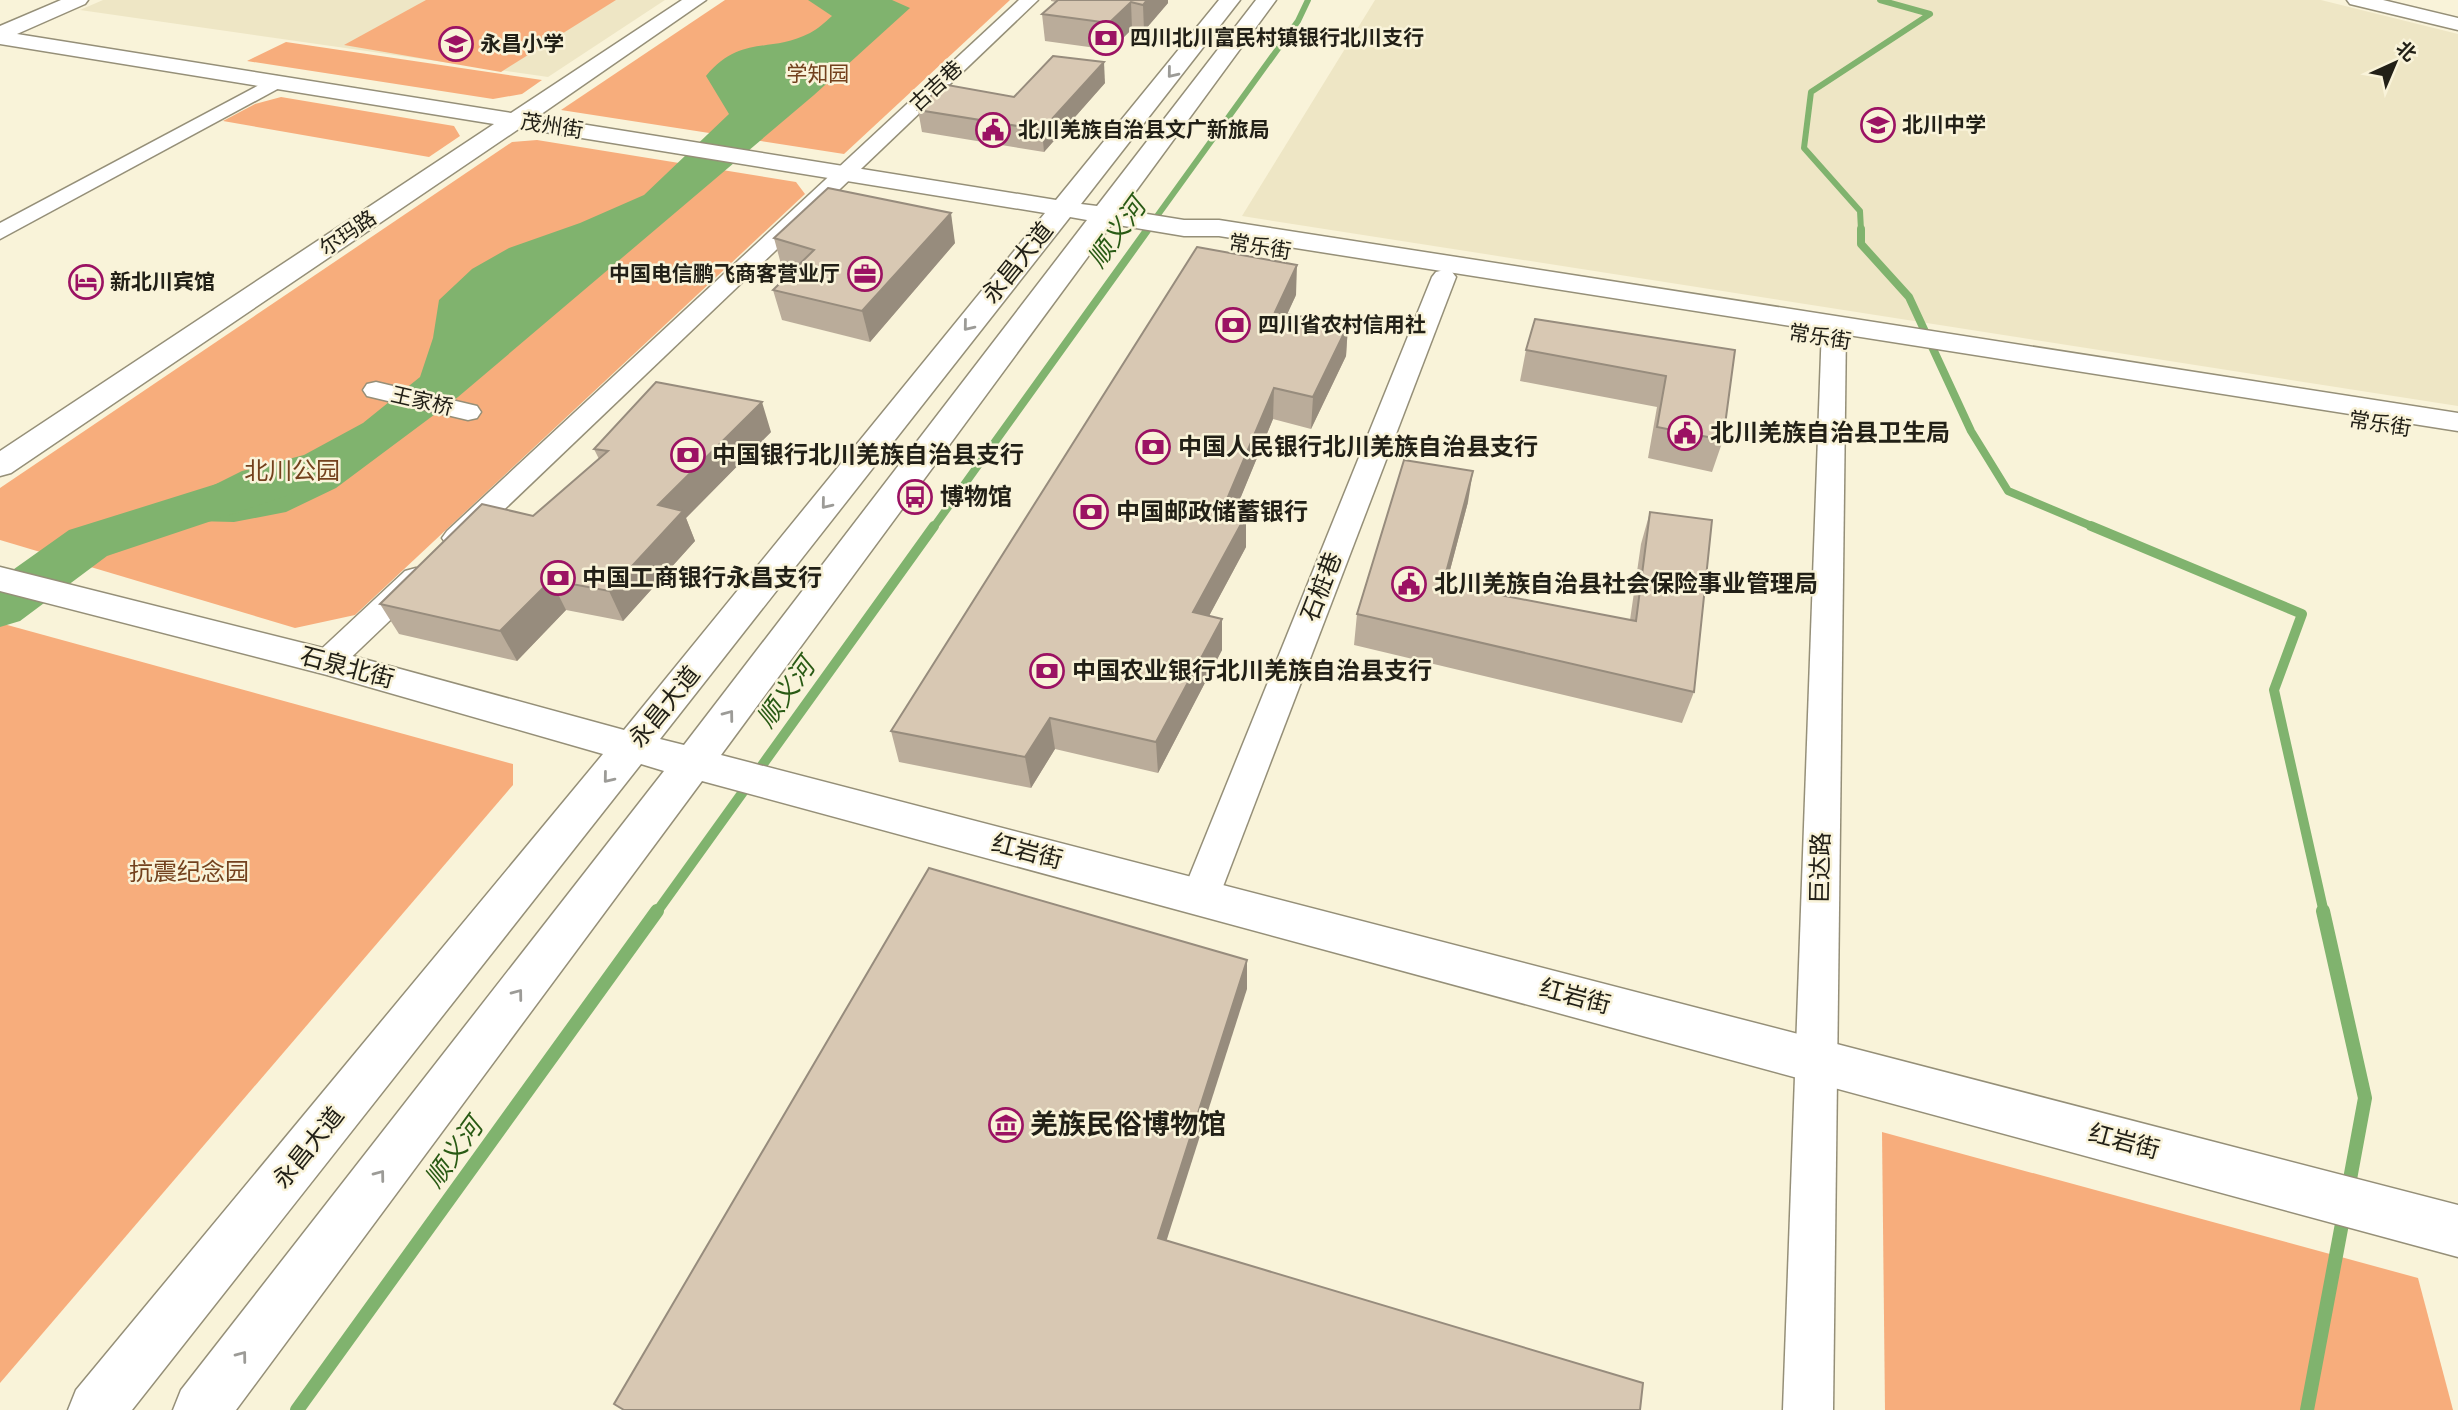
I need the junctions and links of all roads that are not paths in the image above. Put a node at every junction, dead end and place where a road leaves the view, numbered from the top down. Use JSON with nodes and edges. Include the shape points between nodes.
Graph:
{"nodes":[{"id":1,"x":78,"y":0,"type":"edge"},
{"id":2,"x":696,"y":0,"type":"edge"},
{"id":3,"x":1029,"y":0,"type":"edge"},
{"id":4,"x":1230,"y":0,"type":"edge"},
{"id":5,"x":1266,"y":0,"type":"edge"},
{"id":6,"x":2357,"y":0,"type":"edge"},
{"id":7,"x":2384,"y":0,"type":"edge"},
{"id":8,"x":2458,"y":18,"type":"edge"},
{"id":9,"x":2458,"y":24,"type":"edge"},
{"id":10,"x":0,"y":36,"type":"edge"},
{"id":11,"x":276,"y":82,"type":"junction"},
{"id":12,"x":516,"y":120,"type":"junction"},
{"id":13,"x":844,"y":173,"type":"junction"},
{"id":14,"x":1063,"y":207,"type":"junction"},
{"id":15,"x":1118,"y":216,"type":"junction"},
{"id":16,"x":1184,"y":228,"type":"junction"},
{"id":17,"x":0,"y":232,"type":"edge"},
{"id":18,"x":1444,"y":276,"type":"junction"},
{"id":19,"x":1834,"y":333,"type":"junction"},
{"id":20,"x":1965,"y":351,"type":"junction"},
{"id":21,"x":376,"y":390,"type":"dead end"},
{"id":22,"x":468,"y":412,"type":"dead end"},
{"id":23,"x":2458,"y":422,"type":"edge"},
{"id":24,"x":2458,"y":436,"type":"edge"},
{"id":25,"x":0,"y":466,"type":"edge"},
{"id":26,"x":0,"y":579,"type":"edge"},
{"id":27,"x":327,"y":662,"type":"junction"},
{"id":28,"x":632,"y":747,"type":"junction"},
{"id":29,"x":710,"y":768,"type":"junction"},
{"id":30,"x":1200,"y":897,"type":"junction"},
{"id":31,"x":1816,"y":1061,"type":"junction"},
{"id":32,"x":2458,"y":1231,"type":"edge"},
{"id":33,"x":96,"y":1410,"type":"edge"},
{"id":34,"x":201,"y":1410,"type":"edge"},
{"id":35,"x":1808,"y":1410,"type":"edge"}],
"edges":[{"from":1,"to":10,"type":"street"},
{"from":2,"to":12,"type":"street","name":"尔玛路"},
{"from":3,"to":13,"type":"street","name":"古吉巷"},
{"from":4,"to":14,"type":"street","name":"永昌大道","one_way":true},
{"from":5,"to":15,"type":"street","name":"永昌大道"},
{"from":6,"to":9,"type":"street"},
{"from":7,"to":8,"type":"street"},
{"from":10,"to":11,"type":"street","name":"茂州街"},
{"from":11,"to":12,"type":"street","name":"茂州街"},
{"from":11,"to":17,"type":"street"},
{"from":12,"to":13,"type":"street","name":"茂州街"},
{"from":12,"to":25,"type":"street","name":"尔玛路"},
{"from":13,"to":14,"type":"street","name":"茂州街"},
{"from":13,"to":27,"type":"street","name":"古吉巷"},
{"from":14,"to":15,"type":"street","name":"茂州街"},
{"from":14,"to":28,"type":"street","name":"永昌大道","one_way":true},
{"from":15,"to":16,"type":"street","name":"常乐街"},
{"from":29,"to":15,"type":"street","name":"永昌大道","one_way":true},
{"from":16,"to":18,"type":"street","name":"常乐街","via":[[1212,239]]},
{"from":16,"to":19,"type":"street","name":"常乐街","via":[[1219,228]]},
{"from":18,"to":19,"type":"street","name":"常乐街"},
{"from":18,"to":30,"type":"street","name":"石桩巷"},
{"from":19,"to":20,"type":"street","name":"常乐街"},
{"from":19,"to":31,"type":"street","name":"巨达路"},
{"from":20,"to":23,"type":"street","name":"常乐街"},
{"from":20,"to":24,"type":"street","name":"常乐街"},
{"from":21,"to":22,"type":"street","name":"王家桥"},
{"from":26,"to":27,"type":"street","name":"石泉北街"},
{"from":27,"to":28,"type":"street","name":"石泉北街"},
{"from":28,"to":29,"type":"street","name":"石泉北街"},
{"from":28,"to":33,"type":"street","name":"永昌大道","one_way":true},
{"from":29,"to":30,"type":"street","name":"红岩街"},
{"from":34,"to":29,"type":"street","name":"永昌大道","one_way":true},
{"from":30,"to":31,"type":"street","name":"红岩街"},
{"from":31,"to":32,"type":"street","name":"红岩街"},
{"from":31,"to":35,"type":"street","name":"巨达路"}]}
